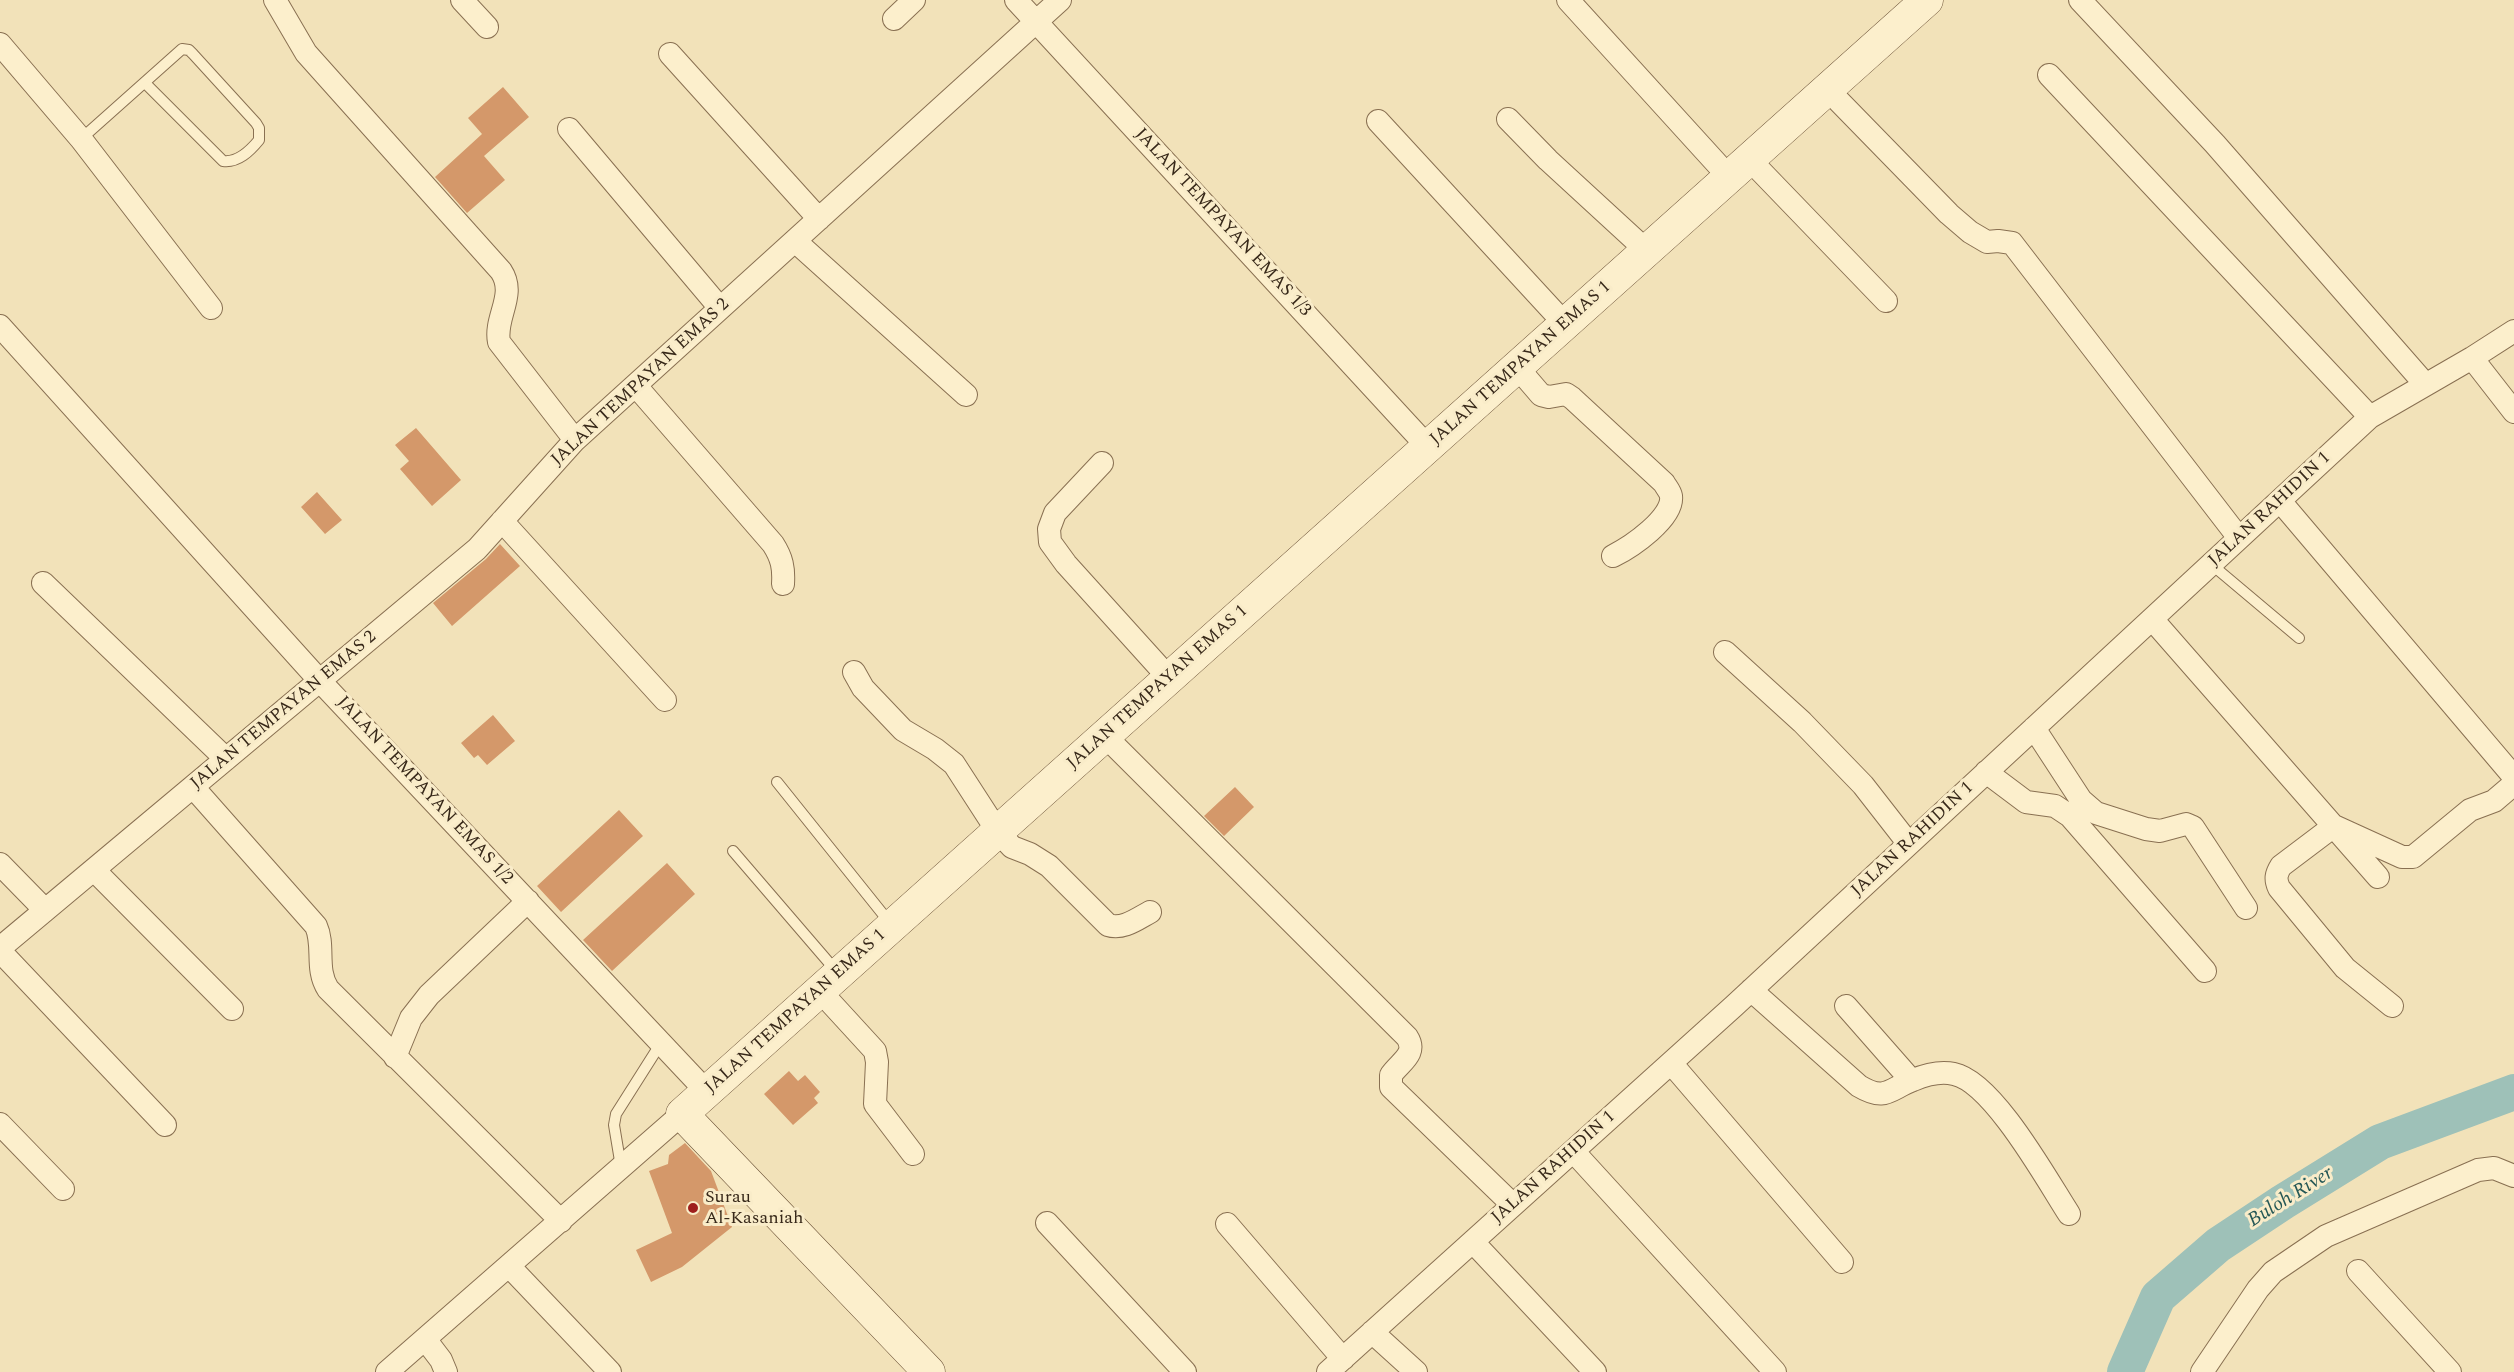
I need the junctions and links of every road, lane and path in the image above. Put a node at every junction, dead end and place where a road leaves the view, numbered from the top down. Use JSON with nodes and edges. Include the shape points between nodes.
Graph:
{"nodes":[{"id":1,"x":275,"y":0,"type":"edge"},
{"id":2,"x":462,"y":0,"type":"edge"},
{"id":3,"x":914,"y":0,"type":"edge"},
{"id":4,"x":1016,"y":0,"type":"edge"},
{"id":5,"x":1060,"y":0,"type":"edge"},
{"id":6,"x":1568,"y":0,"type":"edge"},
{"id":7,"x":1927,"y":0,"type":"edge"},
{"id":8,"x":2080,"y":0,"type":"edge"},
{"id":9,"x":894,"y":19,"type":"dead end"},
{"id":10,"x":1036,"y":22,"type":"junction"},
{"id":11,"x":488,"y":27,"type":"dead end"},
{"id":12,"x":0,"y":44,"type":"edge"},
{"id":13,"x":670,"y":54,"type":"dead end"},
{"id":14,"x":2049,"y":75,"type":"dead end"},
{"id":15,"x":145,"y":82,"type":"junction"},
{"id":16,"x":1827,"y":89,"type":"junction"},
{"id":17,"x":1508,"y":119,"type":"dead end"},
{"id":18,"x":1378,"y":121,"type":"dead end"},
{"id":19,"x":569,"y":129,"type":"dead end"},
{"id":20,"x":81,"y":139,"type":"junction"},
{"id":21,"x":1739,"y":168,"type":"junction"},
{"id":22,"x":819,"y":219,"type":"junction"},
{"id":23,"x":795,"y":241,"type":"junction"},
{"id":24,"x":1647,"y":251,"type":"junction"},
{"id":25,"x":1886,"y":301,"type":"dead end"},
{"id":26,"x":211,"y":308,"type":"dead end"},
{"id":27,"x":720,"y":308,"type":"junction"},
{"id":28,"x":1566,"y":324,"type":"junction"},
{"id":29,"x":0,"y":326,"type":"edge"},
{"id":30,"x":2514,"y":331,"type":"edge"},
{"id":31,"x":2472,"y":358,"type":"junction"},
{"id":32,"x":1517,"y":368,"type":"junction"},
{"id":33,"x":2425,"y":384,"type":"junction"},
{"id":34,"x":636,"y":386,"type":"junction"},
{"id":35,"x":966,"y":395,"type":"dead end"},
{"id":36,"x":2514,"y":412,"type":"edge"},
{"id":37,"x":2370,"y":417,"type":"junction"},
{"id":38,"x":575,"y":440,"type":"junction"},
{"id":39,"x":1428,"y":447,"type":"junction"},
{"id":40,"x":1102,"y":463,"type":"dead end"},
{"id":41,"x":2280,"y":501,"type":"junction"},
{"id":42,"x":502,"y":521,"type":"junction"},
{"id":43,"x":2239,"y":538,"type":"junction"},
{"id":44,"x":1614,"y":556,"type":"dead end"},
{"id":45,"x":2211,"y":564,"type":"junction"},
{"id":46,"x":43,"y":583,"type":"dead end"},
{"id":47,"x":783,"y":584,"type":"dead end"},
{"id":48,"x":2152,"y":619,"type":"junction"},
{"id":49,"x":2300,"y":638,"type":"dead end"},
{"id":50,"x":1725,"y":652,"type":"dead end"},
{"id":51,"x":854,"y":672,"type":"dead end"},
{"id":52,"x":1169,"y":678,"type":"junction"},
{"id":53,"x":320,"y":681,"type":"junction"},
{"id":54,"x":665,"y":700,"type":"dead end"},
{"id":55,"x":2034,"y":728,"type":"junction"},
{"id":56,"x":1105,"y":736,"type":"junction"},
{"id":57,"x":226,"y":759,"type":"junction"},
{"id":58,"x":1986,"y":772,"type":"junction"},
{"id":59,"x":2514,"y":777,"type":"edge"},
{"id":60,"x":777,"y":782,"type":"dead end"},
{"id":61,"x":2514,"y":784,"type":"edge"},
{"id":62,"x":193,"y":787,"type":"junction"},
{"id":63,"x":2334,"y":826,"type":"junction"},
{"id":64,"x":998,"y":832,"type":"junction"},
{"id":65,"x":1909,"y":844,"type":"junction"},
{"id":66,"x":733,"y":851,"type":"dead end"},
{"id":67,"x":0,"y":864,"type":"edge"},
{"id":68,"x":94,"y":870,"type":"junction"},
{"id":69,"x":2378,"y":877,"type":"dead end"},
{"id":70,"x":528,"y":902,"type":"junction"},
{"id":71,"x":2246,"y":908,"type":"dead end"},
{"id":72,"x":45,"y":910,"type":"junction"},
{"id":73,"x":1150,"y":912,"type":"dead end"},
{"id":74,"x":892,"y":926,"type":"junction"},
{"id":75,"x":0,"y":949,"type":"edge"},
{"id":76,"x":2205,"y":971,"type":"dead end"},
{"id":77,"x":829,"y":982,"type":"junction"},
{"id":78,"x":1751,"y":990,"type":"junction"},
{"id":79,"x":1846,"y":1005,"type":"dead end"},
{"id":80,"x":2392,"y":1006,"type":"dead end"},
{"id":81,"x":232,"y":1010,"type":"dead end"},
{"id":82,"x":661,"y":1043,"type":"junction"},
{"id":83,"x":396,"y":1057,"type":"junction"},
{"id":84,"x":1671,"y":1063,"type":"junction"},
{"id":85,"x":1911,"y":1080,"type":"junction"},
{"id":86,"x":707,"y":1092,"type":"junction"},
{"id":87,"x":682,"y":1114,"type":"junction"},
{"id":88,"x":0,"y":1124,"type":"edge"},
{"id":89,"x":165,"y":1125,"type":"dead end"},
{"id":90,"x":1573,"y":1151,"type":"junction"},
{"id":91,"x":913,"y":1154,"type":"dead end"},
{"id":92,"x":622,"y":1168,"type":"junction"},
{"id":93,"x":2514,"y":1176,"type":"edge"},
{"id":94,"x":63,"y":1189,"type":"dead end"},
{"id":95,"x":1513,"y":1205,"type":"junction"},
{"id":96,"x":2069,"y":1214,"type":"dead end"},
{"id":97,"x":561,"y":1221,"type":"junction"},
{"id":98,"x":1047,"y":1223,"type":"dead end"},
{"id":99,"x":1227,"y":1224,"type":"dead end"},
{"id":100,"x":1473,"y":1242,"type":"junction"},
{"id":101,"x":1842,"y":1262,"type":"dead end"},
{"id":102,"x":509,"y":1266,"type":"junction"},
{"id":103,"x":2358,"y":1271,"type":"dead end"},
{"id":104,"x":1372,"y":1332,"type":"junction"},
{"id":105,"x":425,"y":1339,"type":"junction"},
{"id":106,"x":1335,"y":1366,"type":"edge"},
{"id":107,"x":924,"y":1371,"type":"edge"},
{"id":108,"x":387,"y":1372,"type":"edge"},
{"id":109,"x":446,"y":1372,"type":"edge"},
{"id":110,"x":610,"y":1372,"type":"edge"},
{"id":111,"x":1185,"y":1372,"type":"edge"},
{"id":112,"x":1416,"y":1372,"type":"edge"},
{"id":113,"x":1595,"y":1372,"type":"edge"},
{"id":114,"x":1775,"y":1372,"type":"edge"},
{"id":115,"x":2202,"y":1372,"type":"edge"},
{"id":116,"x":2450,"y":1372,"type":"edge"}],
"edges":[{"from":1,"to":38,"type":"street","via":[[306,52],[501,271],[509,288],[499,325],[499,342]]},
{"from":2,"to":11,"type":"street"},
{"from":3,"to":9,"type":"street"},
{"from":4,"to":10,"type":"street","name":"JALAN TEMPAYAN EMAS 1/3"},
{"from":5,"to":10,"type":"street","name":"JALAN TEMPAYAN EMAS 2"},
{"from":6,"to":21,"type":"street"},
{"from":7,"to":16,"type":"street","name":"JALAN TEMPAYAN EMAS 1"},
{"from":8,"to":33,"type":"street","via":[[2215,144]]},
{"from":10,"to":22,"type":"street","name":"JALAN TEMPAYAN EMAS 2"},
{"from":10,"to":39,"type":"street","name":"JALAN TEMPAYAN EMAS 1/3"},
{"from":12,"to":20,"type":"street"},
{"from":13,"to":22,"type":"street"},
{"from":14,"to":37,"type":"street"},
{"from":15,"to":15,"type":"lane","via":[[182,49],[189,50],[256,123],[259,140],[239,158],[223,161]]},
{"from":15,"to":20,"type":"lane"},
{"from":16,"to":21,"type":"street","name":"JALAN TEMPAYAN EMAS 1"},
{"from":16,"to":43,"type":"street","via":[[1970,232],[1987,242],[2012,243]]},
{"from":17,"to":24,"type":"street"},
{"from":18,"to":28,"type":"street"},
{"from":19,"to":27,"type":"street"},
{"from":20,"to":26,"type":"street"},
{"from":21,"to":24,"type":"street","name":"JALAN TEMPAYAN EMAS 1"},
{"from":21,"to":25,"type":"street"},
{"from":22,"to":23,"type":"street","name":"JALAN TEMPAYAN EMAS 2"},
{"from":23,"to":27,"type":"street","name":"JALAN TEMPAYAN EMAS 2"},
{"from":23,"to":35,"type":"street"},
{"from":24,"to":28,"type":"street","name":"JALAN TEMPAYAN EMAS 1"},
{"from":27,"to":34,"type":"street","name":"JALAN TEMPAYAN EMAS 2"},
{"from":28,"to":32,"type":"street","name":"JALAN TEMPAYAN EMAS 1"},
{"from":29,"to":53,"type":"street","name":"JALAN TEMPAYAN EMAS 1/2"},
{"from":30,"to":31,"type":"street","name":"JALAN RAHIDIN 1"},
{"from":31,"to":33,"type":"street","name":"JALAN RAHIDIN 1"},
{"from":31,"to":36,"type":"street"},
{"from":32,"to":39,"type":"street","name":"JALAN TEMPAYAN EMAS 1"},
{"from":32,"to":44,"type":"street","via":[[1541,394],[1566,394],[1572,398],[1664,483],[1671,494],[1671,504],[1660,520],[1630,548]]},
{"from":33,"to":37,"type":"street","name":"JALAN RAHIDIN 1"},
{"from":34,"to":38,"type":"street","name":"JALAN TEMPAYAN EMAS 2"},
{"from":34,"to":47,"type":"street","via":[[773,544],[781,556]]},
{"from":37,"to":41,"type":"street","name":"JALAN RAHIDIN 1"},
{"from":38,"to":42,"type":"street","name":"JALAN TEMPAYAN EMAS 2"},
{"from":39,"to":52,"type":"street","name":"JALAN TEMPAYAN EMAS 1"},
{"from":40,"to":52,"type":"street","via":[[1055,513],[1049,528],[1050,543]]},
{"from":41,"to":43,"type":"street","name":"JALAN RAHIDIN 1"},
{"from":41,"to":59,"type":"street"},
{"from":42,"to":53,"type":"street","name":"JALAN TEMPAYAN EMAS 2","via":[[477,549]]},
{"from":42,"to":54,"type":"street"},
{"from":43,"to":45,"type":"street","name":"JALAN RAHIDIN 1"},
{"from":45,"to":48,"type":"street","name":"JALAN RAHIDIN 1"},
{"from":45,"to":49,"type":"lane"},
{"from":46,"to":57,"type":"street"},
{"from":48,"to":55,"type":"street","name":"JALAN RAHIDIN 1"},
{"from":48,"to":63,"type":"street"},
{"from":50,"to":65,"type":"street","via":[[1795,715],[1863,785]]},
{"from":51,"to":64,"type":"street","via":[[863,688],[903,730],[954,764]]},
{"from":52,"to":56,"type":"street","name":"JALAN TEMPAYAN EMAS 1"},
{"from":53,"to":57,"type":"street","name":"JALAN TEMPAYAN EMAS 2"},
{"from":53,"to":70,"type":"street","name":"JALAN TEMPAYAN EMAS 1/2"},
{"from":55,"to":58,"type":"street","name":"JALAN RAHIDIN 1"},
{"from":55,"to":71,"type":"street","via":[[2081,800],[2096,813],[2146,829],[2160,831],[2186,824],[2193,827]]},
{"from":56,"to":64,"type":"street","name":"JALAN TEMPAYAN EMAS 1"},
{"from":56,"to":95,"type":"street","via":[[1407,1037],[1412,1048],[1391,1075],[1391,1087]]},
{"from":57,"to":62,"type":"street","name":"JALAN TEMPAYAN EMAS 2"},
{"from":58,"to":65,"type":"street","name":"JALAN RAHIDIN 1"},
{"from":58,"to":76,"type":"street","via":[[2026,802],[2055,806],[2070,816]]},
{"from":60,"to":74,"type":"lane"},
{"from":61,"to":63,"type":"street","via":[[2494,801],[2470,810],[2413,857],[2402,857]]},
{"from":62,"to":68,"type":"street","name":"JALAN TEMPAYAN EMAS 2"},
{"from":62,"to":83,"type":"street","via":[[312,921],[320,934],[320,975],[328,989]]},
{"from":63,"to":69,"type":"street"},
{"from":63,"to":80,"type":"street","via":[[2282,866],[2276,880],[2344,968]]},
{"from":64,"to":73,"type":"street","via":[[1012,847],[1049,866],[1108,925],[1124,926]]},
{"from":64,"to":74,"type":"street","name":"JALAN TEMPAYAN EMAS 1"},
{"from":65,"to":78,"type":"street","name":"JALAN RAHIDIN 1"},
{"from":66,"to":77,"type":"lane"},
{"from":67,"to":72,"type":"street"},
{"from":68,"to":72,"type":"street","name":"JALAN TEMPAYAN EMAS 2"},
{"from":68,"to":81,"type":"street"},
{"from":70,"to":82,"type":"street","name":"JALAN TEMPAYAN EMAS 1/2"},
{"from":70,"to":83,"type":"street","via":[[429,995],[411,1018]]},
{"from":72,"to":75,"type":"street","name":"JALAN TEMPAYAN EMAS 2"},
{"from":74,"to":77,"type":"street","name":"JALAN TEMPAYAN EMAS 1"},
{"from":75,"to":89,"type":"street"},
{"from":77,"to":86,"type":"street","name":"JALAN TEMPAYAN EMAS 1"},
{"from":77,"to":91,"type":"street","via":[[875,1051],[875,1104]]},
{"from":78,"to":84,"type":"street","name":"JALAN RAHIDIN 1"},
{"from":78,"to":85,"type":"street","via":[[1869,1092],[1882,1095]]},
{"from":79,"to":85,"type":"street"},
{"from":82,"to":86,"type":"street","name":"JALAN TEMPAYAN EMAS 1/2"},
{"from":82,"to":92,"type":"lane","via":[[616,1114],[614,1125]]},
{"from":83,"to":97,"type":"street"},
{"from":84,"to":90,"type":"street","name":"JALAN RAHIDIN 1"},
{"from":84,"to":101,"type":"street"},
{"from":85,"to":96,"type":"street","via":[[1937,1073],[1969,1080],[2022,1140]]},
{"from":86,"to":87,"type":"street","name":"JALAN TEMPAYAN EMAS 1"},
{"from":87,"to":92,"type":"street","name":"JALAN TEMPAYAN EMAS 1"},
{"from":87,"to":107,"type":"street"},
{"from":88,"to":94,"type":"street"},
{"from":90,"to":95,"type":"street","name":"JALAN RAHIDIN 1"},
{"from":90,"to":114,"type":"street"},
{"from":92,"to":97,"type":"street","name":"JALAN TEMPAYAN EMAS 1"},
{"from":93,"to":115,"type":"street","via":[[2494,1168],[2478,1170],[2318,1242],[2273,1272]]},
{"from":95,"to":100,"type":"street","name":"JALAN RAHIDIN 1"},
{"from":97,"to":102,"type":"street","name":"JALAN TEMPAYAN EMAS 1"},
{"from":98,"to":111,"type":"street"},
{"from":99,"to":106,"type":"street"},
{"from":100,"to":104,"type":"street","name":"JALAN RAHIDIN 1"},
{"from":100,"to":113,"type":"street"},
{"from":102,"to":105,"type":"street","name":"JALAN TEMPAYAN EMAS 1"},
{"from":102,"to":110,"type":"street"},
{"from":103,"to":116,"type":"street"},
{"from":104,"to":106,"type":"street","name":"JALAN RAHIDIN 1"},
{"from":104,"to":112,"type":"street"},
{"from":105,"to":108,"type":"street","name":"JALAN TEMPAYAN EMAS 1"},
{"from":105,"to":109,"type":"street"}]}
